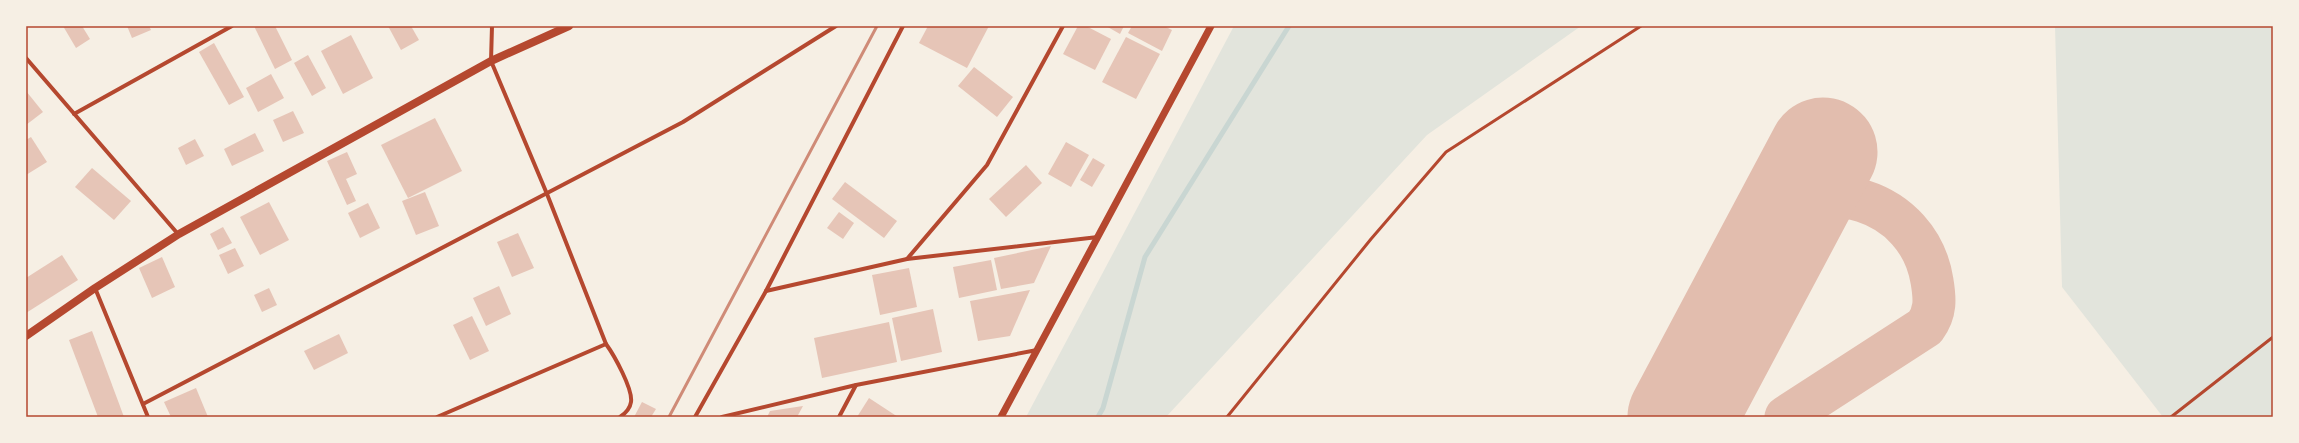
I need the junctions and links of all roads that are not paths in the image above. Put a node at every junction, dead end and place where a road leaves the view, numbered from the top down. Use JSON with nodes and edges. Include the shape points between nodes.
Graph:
{"nodes":[{"id":1,"x":232,"y":26,"type":"edge"},
{"id":2,"x":492,"y":26,"type":"edge"},
{"id":3,"x":569,"y":26,"type":"edge"},
{"id":4,"x":836,"y":26,"type":"edge"},
{"id":5,"x":903,"y":26,"type":"edge"},
{"id":6,"x":1063,"y":26,"type":"edge"},
{"id":7,"x":1211,"y":26,"type":"edge"},
{"id":8,"x":1641,"y":26,"type":"edge"},
{"id":9,"x":26,"y":58,"type":"edge"},
{"id":10,"x":491,"y":61,"type":"junction"},
{"id":11,"x":74,"y":114,"type":"junction"},
{"id":12,"x":547,"y":194,"type":"junction"},
{"id":13,"x":179,"y":234,"type":"junction"},
{"id":14,"x":1098,"y":237,"type":"junction"},
{"id":15,"x":908,"y":259,"type":"junction"},
{"id":16,"x":95,"y":288,"type":"junction"},
{"id":17,"x":766,"y":291,"type":"junction"},
{"id":18,"x":26,"y":336,"type":"edge"},
{"id":19,"x":2273,"y":338,"type":"edge"},
{"id":20,"x":606,"y":344,"type":"junction"},
{"id":21,"x":1037,"y":350,"type":"junction"},
{"id":22,"x":856,"y":385,"type":"junction"},
{"id":23,"x":143,"y":404,"type":"junction"},
{"id":24,"x":627,"y":415,"type":"edge"},
{"id":25,"x":148,"y":417,"type":"edge"},
{"id":26,"x":437,"y":417,"type":"edge"},
{"id":27,"x":620,"y":417,"type":"edge"},
{"id":28,"x":695,"y":417,"type":"edge"},
{"id":29,"x":722,"y":417,"type":"edge"},
{"id":30,"x":839,"y":417,"type":"edge"},
{"id":31,"x":1001,"y":417,"type":"edge"},
{"id":32,"x":1227,"y":417,"type":"edge"},
{"id":33,"x":2171,"y":417,"type":"edge"}],
"edges":[{"from":1,"to":11,"type":"street"},
{"from":2,"to":10,"type":"street"},
{"from":3,"to":10,"type":"main road"},
{"from":4,"to":12,"type":"street","via":[[683,122]]},
{"from":5,"to":17,"type":"street"},
{"from":6,"to":15,"type":"street","via":[[987,165]]},
{"from":7,"to":14,"type":"street"},
{"from":8,"to":32,"type":"lane","via":[[1446,152],[1371,239]]},
{"from":9,"to":11,"type":"street"},
{"from":10,"to":12,"type":"street"},
{"from":10,"to":13,"type":"main road"},
{"from":11,"to":13,"type":"street"},
{"from":12,"to":20,"type":"street"},
{"from":12,"to":23,"type":"street"},
{"from":13,"to":16,"type":"main road"},
{"from":14,"to":15,"type":"street"},
{"from":14,"to":21,"type":"street"},
{"from":15,"to":17,"type":"street"},
{"from":16,"to":18,"type":"main road"},
{"from":16,"to":23,"type":"street"},
{"from":17,"to":28,"type":"street"},
{"from":19,"to":33,"type":"lane"},
{"from":20,"to":24,"type":"street","via":[[618,362],[625,381],[631,402]]},
{"from":20,"to":26,"type":"street"},
{"from":21,"to":22,"type":"street"},
{"from":21,"to":31,"type":"street"},
{"from":22,"to":29,"type":"street"},
{"from":22,"to":30,"type":"street"},
{"from":23,"to":25,"type":"street"},
{"from":24,"to":27,"type":"street"}]}
